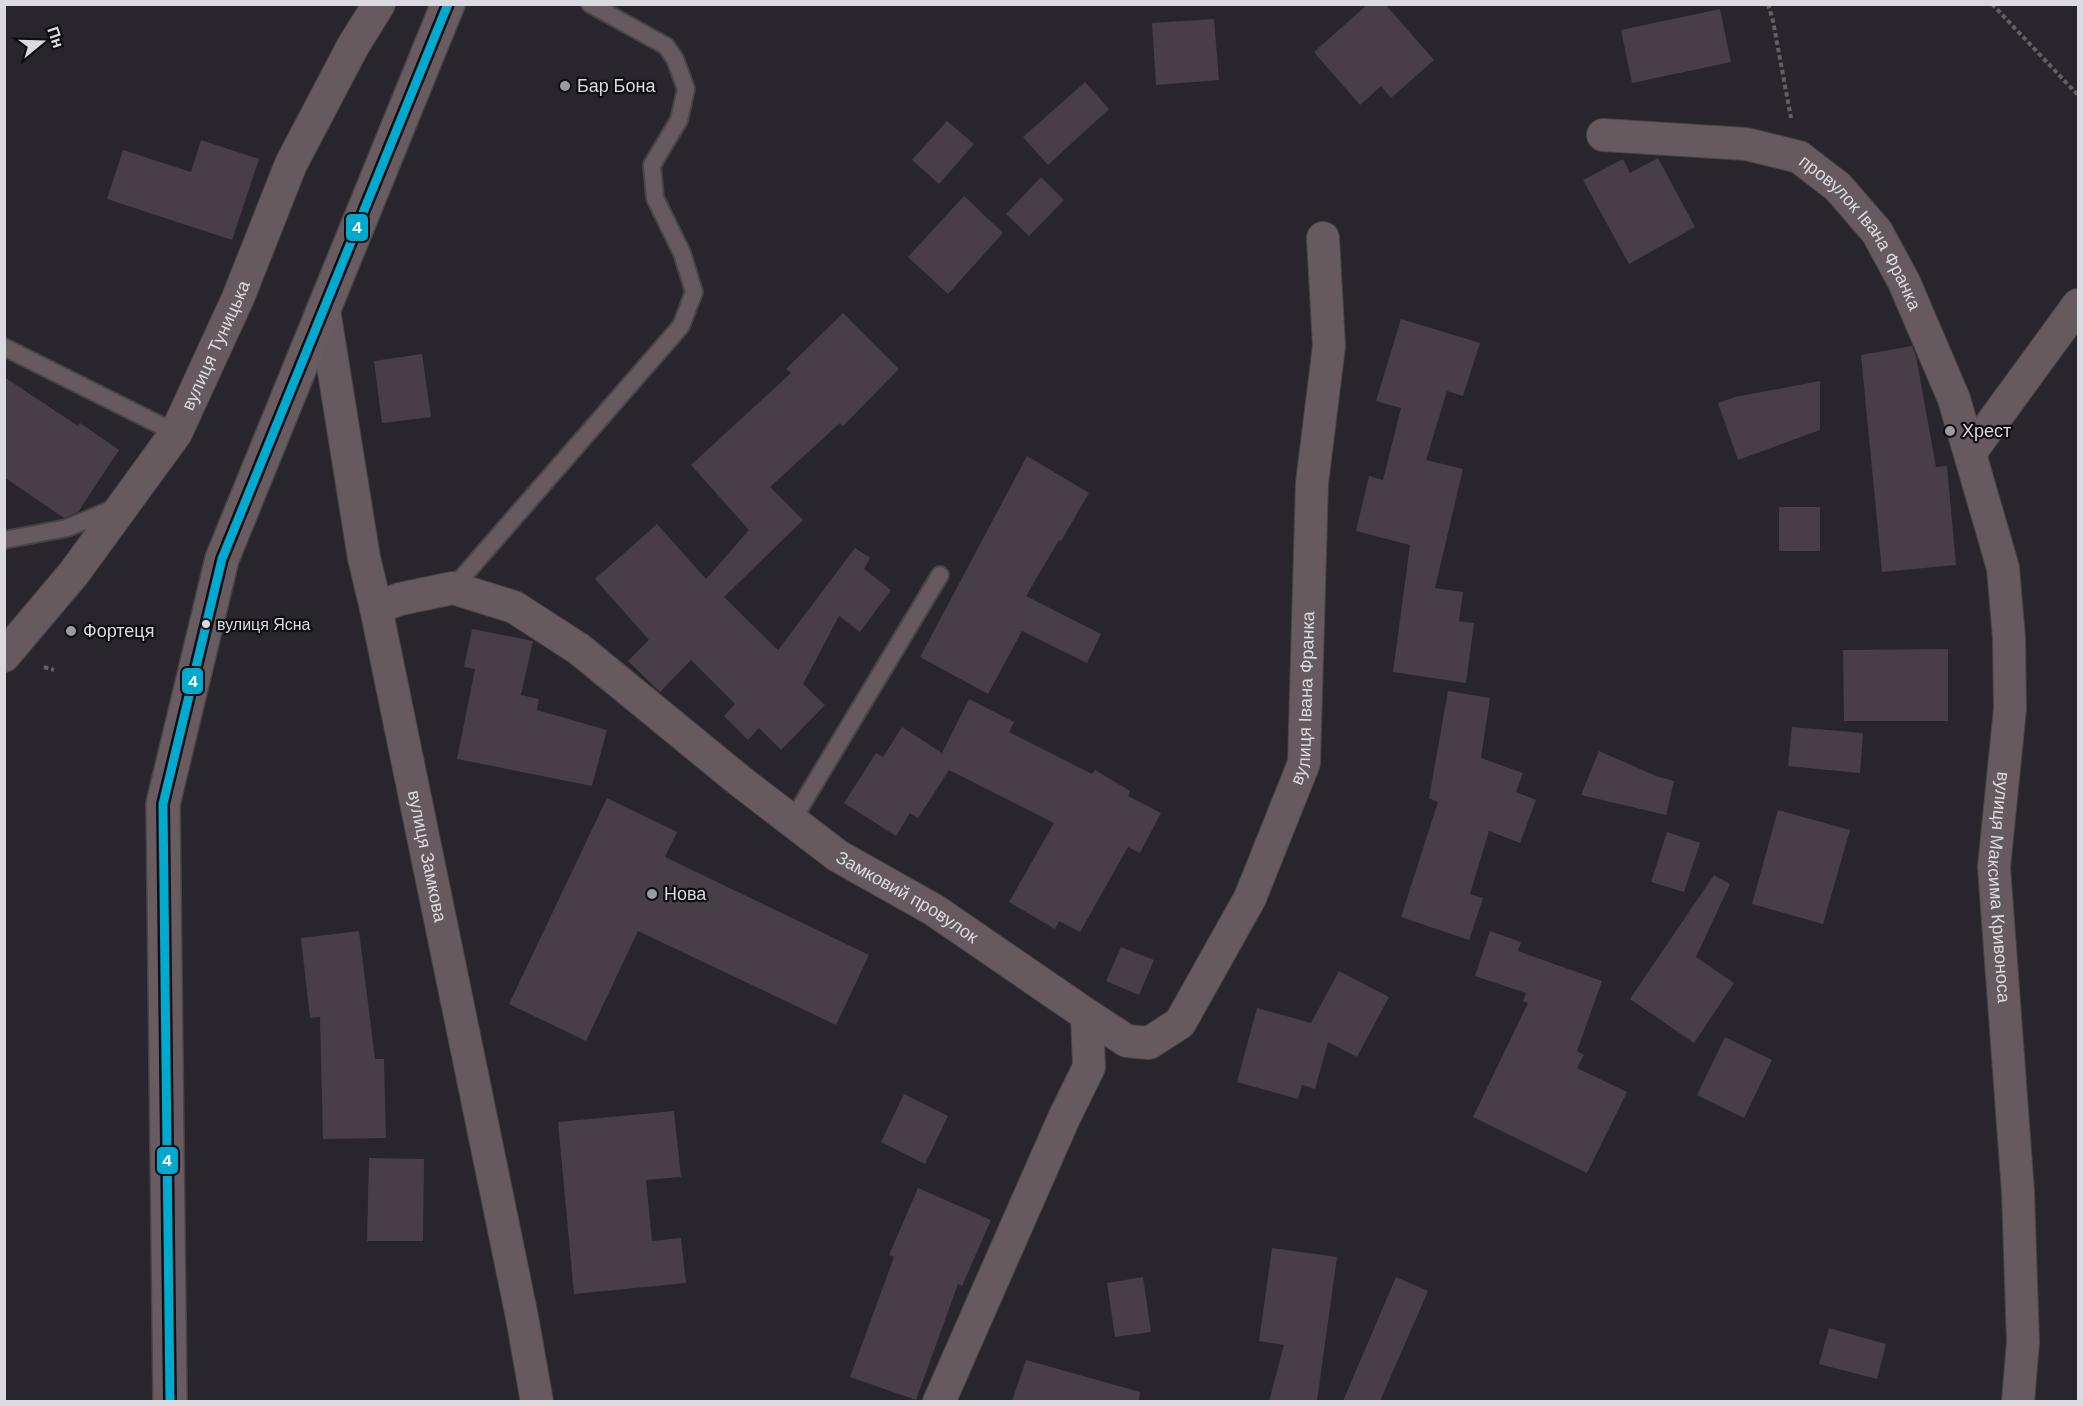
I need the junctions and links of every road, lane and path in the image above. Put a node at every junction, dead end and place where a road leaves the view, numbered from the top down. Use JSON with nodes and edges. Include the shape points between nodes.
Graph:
{"nodes":[{"id":1,"x":379,"y":4,"type":"edge"},
{"id":2,"x":448,"y":4,"type":"edge"},
{"id":3,"x":590,"y":4,"type":"edge"},
{"id":4,"x":1767,"y":4,"type":"edge"},
{"id":5,"x":1992,"y":4,"type":"edge"},
{"id":6,"x":2079,"y":95,"type":"edge"},
{"id":7,"x":1603,"y":135,"type":"dead end"},
{"id":8,"x":1799,"y":157,"type":"junction"},
{"id":9,"x":1323,"y":238,"type":"dead end"},
{"id":10,"x":2079,"y":305,"type":"edge"},
{"id":11,"x":324,"y":310,"type":"junction"},
{"id":12,"x":4,"y":347,"type":"edge"},
{"id":13,"x":176,"y":433,"type":"junction"},
{"id":14,"x":1970,"y":453,"type":"junction"},
{"id":15,"x":124,"y":504,"type":"junction"},
{"id":16,"x":4,"y":540,"type":"edge"},
{"id":17,"x":940,"y":575,"type":"dead end"},
{"id":18,"x":453,"y":588,"type":"junction"},
{"id":19,"x":376,"y":608,"type":"junction"},
{"id":20,"x":4,"y":656,"type":"edge"},
{"id":21,"x":792,"y":821,"type":"junction"},
{"id":22,"x":1087,"y":1015,"type":"junction"},
{"id":23,"x":170,"y":1401,"type":"edge"},
{"id":24,"x":537,"y":1401,"type":"edge"},
{"id":25,"x":939,"y":1401,"type":"edge"},
{"id":26,"x":2018,"y":1401,"type":"edge"}],
"edges":[{"from":1,"to":13,"type":"street","name":"вулиця Туницька","via":[[291,164],[238,298]]},
{"from":2,"to":11,"type":"main road"},
{"from":3,"to":18,"type":"lane","via":[[666,46],[686,89],[679,120],[652,165],[655,198],[682,253],[694,292],[681,326]]},
{"from":4,"to":8,"type":"path"},
{"from":5,"to":6,"type":"path"},
{"from":7,"to":8,"type":"street","name":"провулок Івана Франка","via":[[1746,144]]},
{"from":8,"to":14,"type":"street","name":"провулок Івана Франка","via":[[1838,187],[1877,232],[1904,282],[1954,399]]},
{"from":9,"to":22,"type":"street","name":"вулиця Івана Франка","via":[[1329,346],[1312,483],[1304,763],[1250,898],[1180,1023],[1149,1043],[1126,1041]]},
{"from":10,"to":14,"type":"street"},
{"from":11,"to":19,"type":"street","name":"вулиця Замкова","via":[[364,558]]},
{"from":11,"to":23,"type":"main road","via":[[222,559],[163,804]]},
{"from":12,"to":13,"type":"lane"},
{"from":13,"to":15,"type":"street","name":"вулиця Туницька"},
{"from":14,"to":26,"type":"street","name":"вулиця Максима Кривоноса","via":[[2003,568],[2009,638],[2010,709],[1994,867],[2018,1192],[2023,1342]]},
{"from":15,"to":16,"type":"lane","via":[[67,528]]},
{"from":15,"to":20,"type":"street","name":"вулиця Туницька","via":[[75,573]]},
{"from":17,"to":21,"type":"lane"},
{"from":18,"to":19,"type":"street","name":"Замковий провулок"},
{"from":18,"to":21,"type":"street","name":"Замковий провулок","via":[[514,607],[579,649]]},
{"from":19,"to":24,"type":"street","name":"вулиця Замкова"},
{"from":21,"to":22,"type":"street","name":"Замковий провулок","via":[[838,856],[934,910]]},
{"from":22,"to":25,"type":"street","via":[[1089,1068]]}]}
